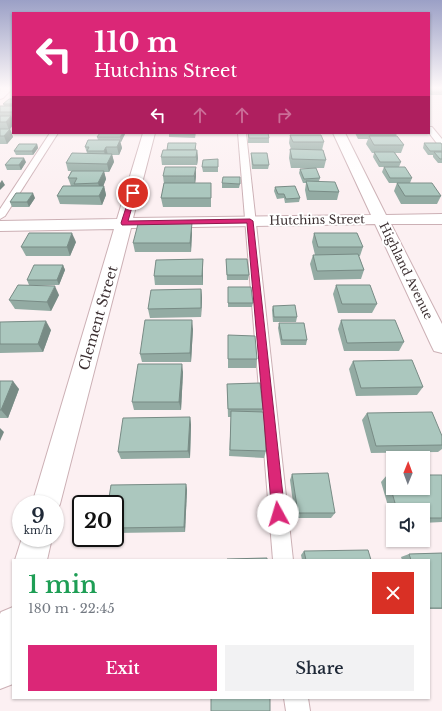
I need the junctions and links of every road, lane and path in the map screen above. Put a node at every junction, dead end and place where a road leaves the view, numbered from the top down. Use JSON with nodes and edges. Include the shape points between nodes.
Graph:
{"nodes":[{"id":1,"x":430,"y":130,"type":"edge"},
{"id":2,"x":53,"y":134,"type":"edge"},
{"id":3,"x":149,"y":134,"type":"edge"},
{"id":4,"x":242,"y":134,"type":"edge"},
{"id":5,"x":339,"y":134,"type":"edge"},
{"id":6,"x":442,"y":144,"type":"edge"},
{"id":7,"x":0,"y":216,"type":"edge"},
{"id":8,"x":442,"y":218,"type":"edge"},
{"id":9,"x":381,"y":219,"type":"junction"},
{"id":10,"x":250,"y":221,"type":"junction"},
{"id":11,"x":124,"y":223,"type":"junction"},
{"id":12,"x":0,"y":226,"type":"edge"},
{"id":13,"x":442,"y":345,"type":"edge"},
{"id":14,"x":48,"y":495,"type":"edge"},
{"id":15,"x":35,"y":547,"type":"edge"},
{"id":16,"x":31,"y":559,"type":"edge"},
{"id":17,"x":283,"y":559,"type":"edge"},
{"id":18,"x":12,"y":628,"type":"edge"},
{"id":19,"x":0,"y":671,"type":"edge"},
{"id":20,"x":296,"y":699,"type":"edge"},
{"id":21,"x":298,"y":711,"type":"edge"}],
"edges":[{"from":1,"to":6,"type":"lane"},
{"from":2,"to":7,"type":"lane"},
{"from":3,"to":11,"type":"street","name":"Clement Street"},
{"from":4,"to":10,"type":"lane"},
{"from":5,"to":9,"type":"street","name":"Highland Avenue"},
{"from":8,"to":9,"type":"street","name":"Hutchins Street"},
{"from":9,"to":10,"type":"street","name":"Hutchins Street"},
{"from":9,"to":13,"type":"street","name":"Highland Avenue"},
{"from":10,"to":11,"type":"street","name":"Hutchins Street"},
{"from":10,"to":17,"type":"lane"},
{"from":11,"to":12,"type":"street","name":"Hutchins Street"},
{"from":11,"to":14,"type":"street","name":"Clement Street"},
{"from":15,"to":16,"type":"street"},
{"from":18,"to":19,"type":"street"},
{"from":20,"to":21,"type":"lane"}]}
